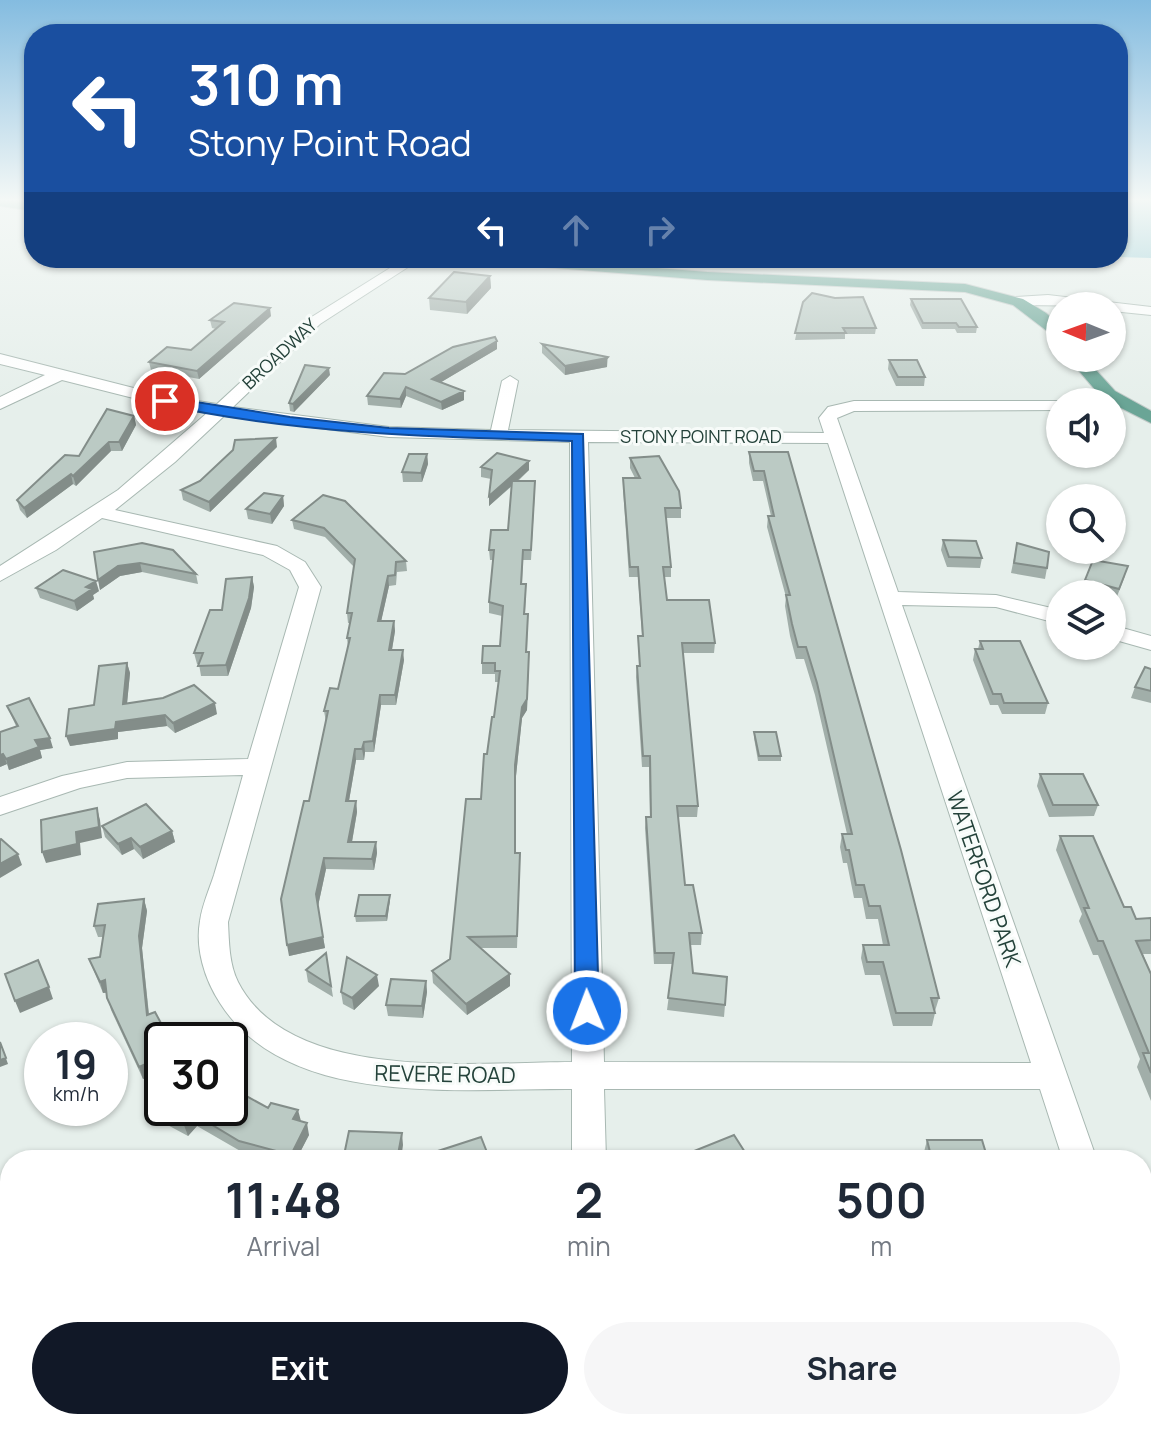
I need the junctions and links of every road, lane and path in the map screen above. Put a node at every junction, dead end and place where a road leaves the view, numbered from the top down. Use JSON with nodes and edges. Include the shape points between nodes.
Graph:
{"nodes":[{"id":1,"x":399,"y":268,"type":"edge"},
{"id":2,"x":607,"y":268,"type":"edge"},
{"id":3,"x":1046,"y":299,"type":"edge"},
{"id":4,"x":1016,"y":301,"type":"junction"},
{"id":5,"x":1126,"y":308,"type":"edge"},
{"id":6,"x":1151,"y":311,"type":"edge"},
{"id":7,"x":1046,"y":321,"type":"edge"},
{"id":8,"x":0,"y":359,"type":"edge"},
{"id":9,"x":1088,"y":372,"type":"edge"},
{"id":10,"x":59,"y":375,"type":"junction"},
{"id":11,"x":510,"y":381,"type":"dead end"},
{"id":12,"x":1101,"y":388,"type":"edge"},
{"id":13,"x":0,"y":404,"type":"edge"},
{"id":14,"x":1046,"y":405,"type":"edge"},
{"id":15,"x":1126,"y":408,"type":"edge"},
{"id":16,"x":219,"y":411,"type":"junction"},
{"id":17,"x":1151,"y":418,"type":"edge"},
{"id":18,"x":498,"y":436,"type":"junction"},
{"id":19,"x":579,"y":437,"type":"junction"},
{"id":20,"x":833,"y":438,"type":"junction"},
{"id":21,"x":100,"y":512,"type":"junction"},
{"id":22,"x":0,"y":575,"type":"edge"},
{"id":23,"x":888,"y":598,"type":"junction"},
{"id":24,"x":1046,"y":614,"type":"edge"},
{"id":25,"x":1126,"y":636,"type":"edge"},
{"id":26,"x":1151,"y":643,"type":"edge"},
{"id":27,"x":258,"y":767,"type":"junction"},
{"id":28,"x":0,"y":806,"type":"edge"},
{"id":29,"x":588,"y":1075,"type":"junction"},
{"id":30,"x":1051,"y":1076,"type":"junction"},
{"id":31,"x":589,"y":1150,"type":"edge"},
{"id":32,"x":1077,"y":1150,"type":"edge"}],
"edges":[{"from":1,"to":16,"type":"street","name":"BROADWAY","via":[[315,321]]},
{"from":2,"to":4,"type":"main road","via":[[946,286]]},
{"from":3,"to":4,"type":"street"},
{"from":4,"to":7,"type":"main road"},
{"from":5,"to":6,"type":"street"},
{"from":8,"to":10,"type":"street","name":"STONY POINT ROAD"},
{"from":9,"to":12,"type":"main road"},
{"from":10,"to":13,"type":"street"},
{"from":10,"to":16,"type":"street","name":"STONY POINT ROAD"},
{"from":11,"to":18,"type":"street"},
{"from":14,"to":20,"type":"street","via":[[845,407],[828,418]]},
{"from":15,"to":17,"type":"main road"},
{"from":16,"to":18,"type":"street","name":"STONY POINT ROAD","via":[[389,432]]},
{"from":16,"to":21,"type":"street","name":"BROADWAY"},
{"from":18,"to":19,"type":"street","name":"STONY POINT ROAD"},
{"from":19,"to":20,"type":"street","name":"STONY POINT ROAD"},
{"from":19,"to":29,"type":"street"},
{"from":20,"to":23,"type":"street","name":"WATERFORD PARK"},
{"from":21,"to":22,"type":"street","name":"BROADWAY"},
{"from":21,"to":27,"type":"street","name":"REVERE ROAD","via":[[270,550],[306,576],[310,587]]},
{"from":23,"to":24,"type":"street","via":[[996,601]]},
{"from":23,"to":30,"type":"street","name":"WATERFORD PARK"},
{"from":25,"to":26,"type":"street"},
{"from":27,"to":28,"type":"street","via":[[109,773]]},
{"from":27,"to":29,"type":"street","name":"REVERE ROAD","via":[[214,922],[214,955],[226,989],[247,1015],[306,1054],[355,1072]]},
{"from":29,"to":30,"type":"street","name":"REVERE ROAD"},
{"from":29,"to":31,"type":"street"},
{"from":30,"to":32,"type":"street","name":"WATERFORD PARK"}]}
